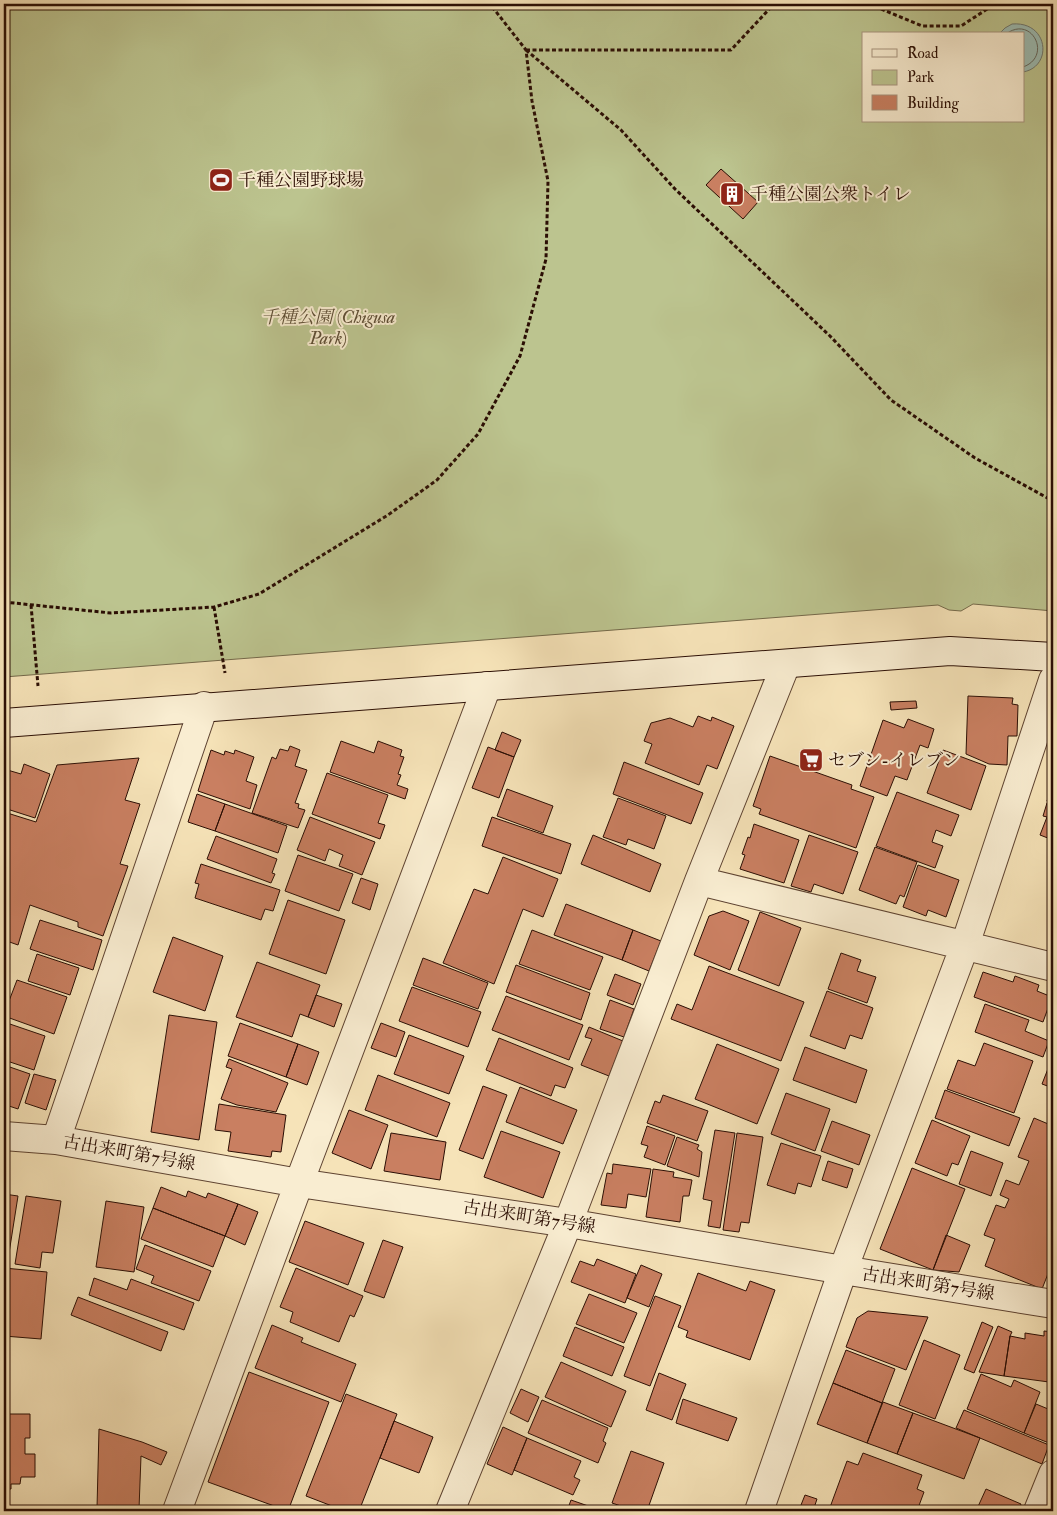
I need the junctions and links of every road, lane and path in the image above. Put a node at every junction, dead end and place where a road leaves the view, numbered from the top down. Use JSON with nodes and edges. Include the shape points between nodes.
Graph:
{"nodes":[{"id":1,"x":490,"y":4,"type":"edge"},
{"id":2,"x":774,"y":4,"type":"edge"},
{"id":3,"x":870,"y":4,"type":"edge"},
{"id":4,"x":994,"y":4,"type":"edge"},
{"id":5,"x":526,"y":50,"type":"junction"},
{"id":6,"x":1053,"y":501,"type":"edge"},
{"id":7,"x":4,"y":602,"type":"edge"},
{"id":8,"x":32,"y":605,"type":"junction"},
{"id":9,"x":214,"y":607,"type":"junction"},
{"id":10,"x":1053,"y":657,"type":"edge"},
{"id":11,"x":786,"y":664,"type":"junction"},
{"id":12,"x":225,"y":674,"type":"dead end"},
{"id":13,"x":1053,"y":680,"type":"edge"},
{"id":14,"x":38,"y":686,"type":"dead end"},
{"id":15,"x":487,"y":686,"type":"junction"},
{"id":16,"x":204,"y":706,"type":"junction"},
{"id":17,"x":4,"y":723,"type":"edge"},
{"id":18,"x":699,"y":881,"type":"junction"},
{"id":19,"x":965,"y":945,"type":"junction"},
{"id":20,"x":1053,"y":967,"type":"edge"},
{"id":21,"x":4,"y":1136,"type":"edge"},
{"id":22,"x":56,"y":1140,"type":"junction"},
{"id":23,"x":299,"y":1183,"type":"junction"},
{"id":24,"x":568,"y":1223,"type":"junction"},
{"id":25,"x":843,"y":1270,"type":"junction"},
{"id":26,"x":1053,"y":1304,"type":"edge"},
{"id":27,"x":1053,"y":1474,"type":"edge"},
{"id":28,"x":177,"y":1511,"type":"edge"},
{"id":29,"x":450,"y":1511,"type":"edge"},
{"id":30,"x":759,"y":1511,"type":"edge"},
{"id":31,"x":1038,"y":1511,"type":"edge"}],
"edges":[{"from":1,"to":5,"type":"path"},
{"from":2,"to":5,"type":"path","via":[[731,50]]},
{"from":3,"to":4,"type":"path","via":[[922,26],[961,26]]},
{"from":5,"to":6,"type":"path","via":[[621,130],[675,189],[830,336],[891,400],[975,458]]},
{"from":5,"to":9,"type":"path","via":[[532,101],[548,181],[546,259],[520,356],[478,434],[437,480],[388,515],[259,594]]},
{"from":7,"to":8,"type":"path"},
{"from":8,"to":9,"type":"path","via":[[111,613]]},
{"from":8,"to":14,"type":"path"},
{"from":9,"to":12,"type":"path"},
{"from":10,"to":11,"type":"street","via":[[950,651]]},
{"from":11,"to":15,"type":"street"},
{"from":11,"to":18,"type":"street"},
{"from":13,"to":19,"type":"street"},
{"from":15,"to":16,"type":"street"},
{"from":15,"to":23,"type":"street"},
{"from":16,"to":17,"type":"street"},
{"from":16,"to":22,"type":"street"},
{"from":18,"to":19,"type":"street"},
{"from":18,"to":24,"type":"street"},
{"from":19,"to":20,"type":"street"},
{"from":19,"to":25,"type":"street"},
{"from":21,"to":22,"type":"street","name":"古出来町第7号線"},
{"from":22,"to":23,"type":"street","name":"古出来町第7号線"},
{"from":23,"to":24,"type":"street","name":"古出来町第7号線"},
{"from":23,"to":28,"type":"street"},
{"from":24,"to":25,"type":"street","name":"古出来町第7号線"},
{"from":24,"to":29,"type":"street"},
{"from":25,"to":26,"type":"street","name":"古出来町第7号線"},
{"from":25,"to":30,"type":"street"},
{"from":27,"to":31,"type":"street"}]}
